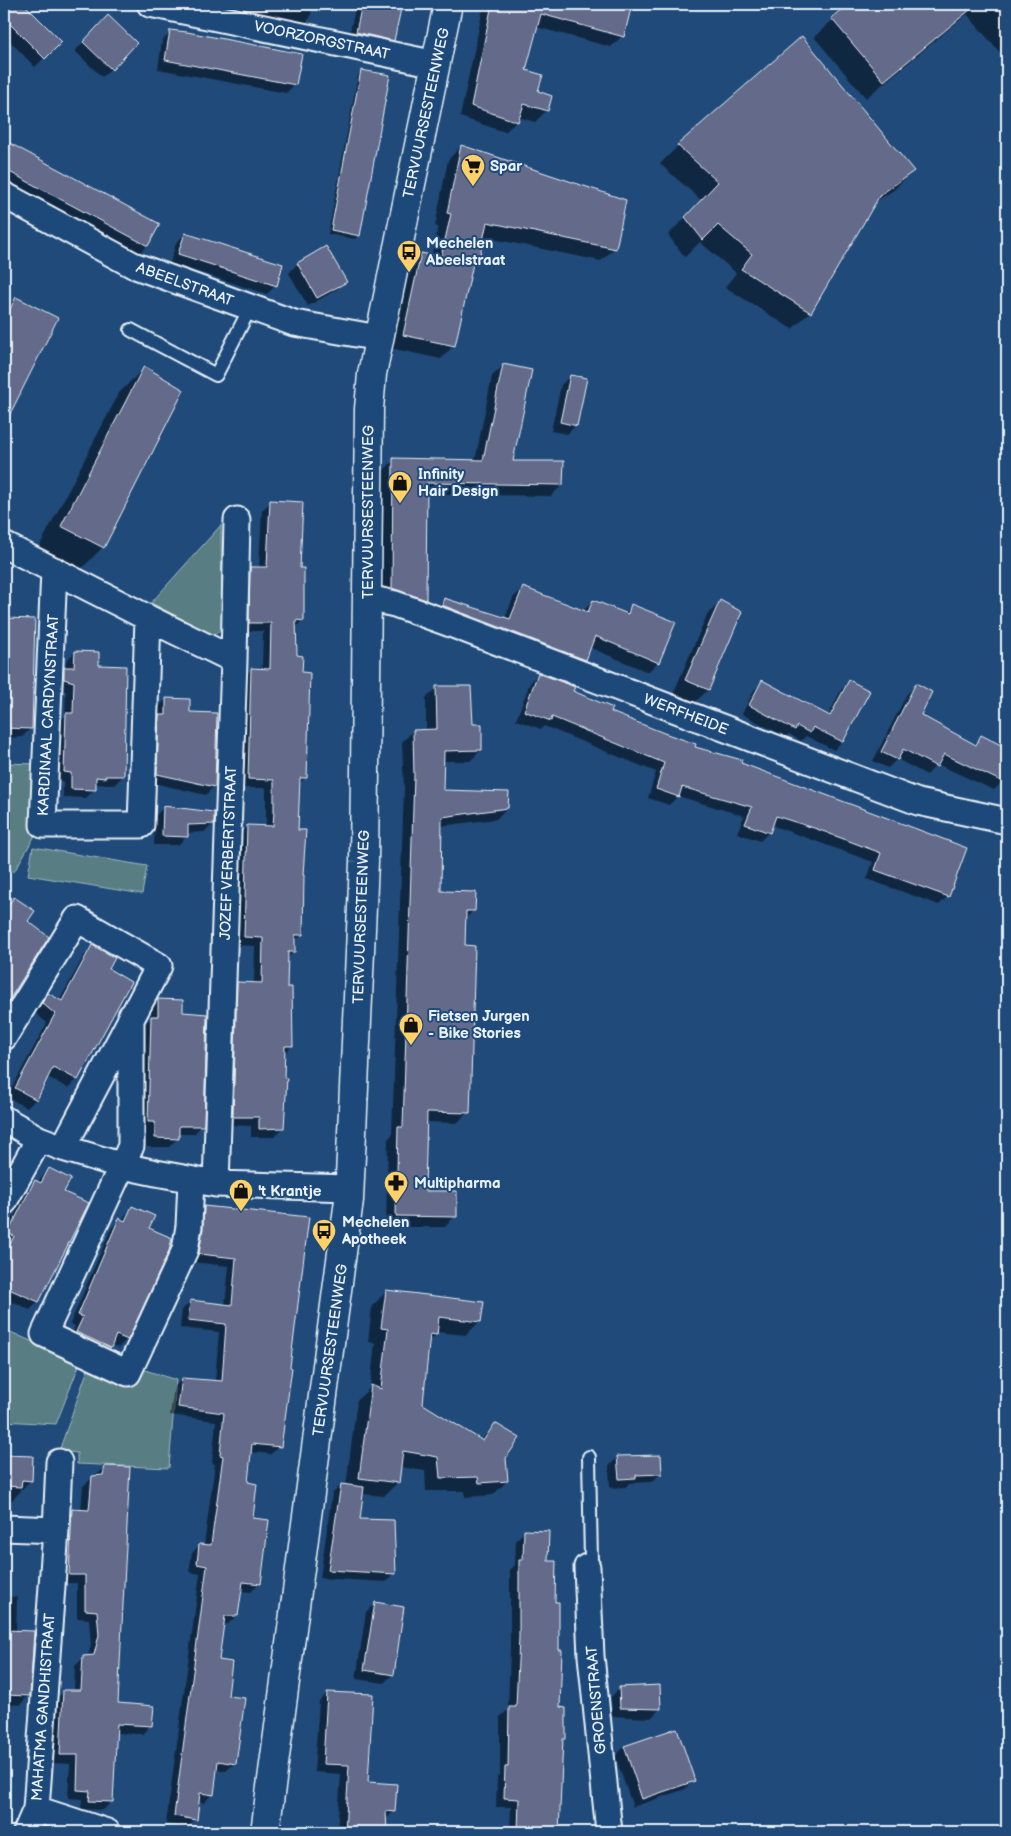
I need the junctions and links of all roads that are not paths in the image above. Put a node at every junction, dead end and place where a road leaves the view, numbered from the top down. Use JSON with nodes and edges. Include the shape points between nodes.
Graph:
{"nodes":[{"id":1,"x":150,"y":4,"type":"edge"},
{"id":2,"x":448,"y":4,"type":"edge"},
{"id":3,"x":436,"y":64,"type":"junction"},
{"id":4,"x":4,"y":195,"type":"edge"},
{"id":5,"x":250,"y":308,"type":"junction"},
{"id":6,"x":131,"y":330,"type":"dead end"},
{"id":7,"x":379,"y":338,"type":"junction"},
{"id":8,"x":237,"y":520,"type":"dead end"},
{"id":9,"x":4,"y":545,"type":"edge"},
{"id":10,"x":54,"y":570,"type":"junction"},
{"id":11,"x":368,"y":598,"type":"junction"},
{"id":12,"x":148,"y":618,"type":"junction"},
{"id":13,"x":234,"y":660,"type":"junction"},
{"id":14,"x":1007,"y":821,"type":"edge"},
{"id":15,"x":131,"y":1016,"type":"junction"},
{"id":16,"x":4,"y":1037,"type":"edge"},
{"id":17,"x":4,"y":1119,"type":"edge"},
{"id":18,"x":39,"y":1139,"type":"junction"},
{"id":19,"x":62,"y":1148,"type":"junction"},
{"id":20,"x":123,"y":1166,"type":"junction"},
{"id":21,"x":191,"y":1180,"type":"junction"},
{"id":22,"x":216,"y":1184,"type":"junction"},
{"id":23,"x":350,"y":1188,"type":"junction"},
{"id":24,"x":4,"y":1202,"type":"edge"},
{"id":25,"x":589,"y":1457,"type":"dead end"},
{"id":26,"x":59,"y":1462,"type":"dead end"},
{"id":27,"x":4,"y":1528,"type":"edge"},
{"id":28,"x":56,"y":1530,"type":"junction"},
{"id":29,"x":587,"y":1567,"type":"joint"},
{"id":30,"x":36,"y":1809,"type":"junction"},
{"id":31,"x":26,"y":1832,"type":"edge"},
{"id":32,"x":107,"y":1832,"type":"edge"},
{"id":33,"x":265,"y":1832,"type":"edge"},
{"id":34,"x":609,"y":1832,"type":"edge"}],
"edges":[{"from":1,"to":3,"type":"street","name":"VOORZORGSTRAAT"},
{"from":2,"to":3,"type":"street","name":"TERVUURSESTEENWEG"},
{"from":3,"to":7,"type":"street","name":"TERVUURSESTEENWEG"},
{"from":4,"to":5,"type":"street","name":"ABEELSTRAAT","via":[[133,266]]},
{"from":5,"to":6,"type":"lane","via":[[216,376]]},
{"from":5,"to":7,"type":"street","name":"ABEELSTRAAT","via":[[294,324]]},
{"from":7,"to":11,"type":"street","name":"TERVUURSESTEENWEG","via":[[369,409]]},
{"from":8,"to":13,"type":"street","name":"JOZEF VERBERTSTRAAT"},
{"from":9,"to":10,"type":"street"},
{"from":10,"to":12,"type":"street"},
{"from":10,"to":12,"type":"street","name":"KARDINAAL CARDYNSTRAAT","via":[[43,825],[141,825]]},
{"from":11,"to":14,"type":"street","name":"WERFHEIDE","via":[[448,623],[918,802]]},
{"from":11,"to":23,"type":"street","name":"TERVUURSESTEENWEG","via":[[364,862]]},
{"from":12,"to":13,"type":"street"},
{"from":13,"to":22,"type":"street","name":"JOZEF VERBERTSTRAAT"},
{"from":15,"to":16,"type":"street","via":[[159,966],[77,919]]},
{"from":15,"to":19,"type":"street"},
{"from":15,"to":20,"type":"street","via":[[131,1146]]},
{"from":17,"to":18,"type":"street"},
{"from":18,"to":19,"type":"street"},
{"from":18,"to":24,"type":"street"},
{"from":19,"to":20,"type":"street"},
{"from":20,"to":21,"type":"street"},
{"from":20,"to":21,"type":"street","via":[[44,1334],[128,1373],[185,1250]]},
{"from":21,"to":22,"type":"street"},
{"from":22,"to":23,"type":"street"},
{"from":23,"to":33,"type":"street","name":"TERVUURSESTEENWEG"},
{"from":25,"to":29,"type":"lane","via":[[591,1561]]},
{"from":26,"to":28,"type":"street","name":"MAHATMA GANDHISTRAAT"},
{"from":27,"to":28,"type":"street"},
{"from":28,"to":30,"type":"street","name":"MAHATMA GANDHISTRAAT"},
{"from":29,"to":34,"type":"street","name":"GROENSTRAAT","via":[[591,1656]]},
{"from":30,"to":31,"type":"street"},
{"from":30,"to":32,"type":"street","name":"MAHATMA GANDHISTRAAT"}]}
